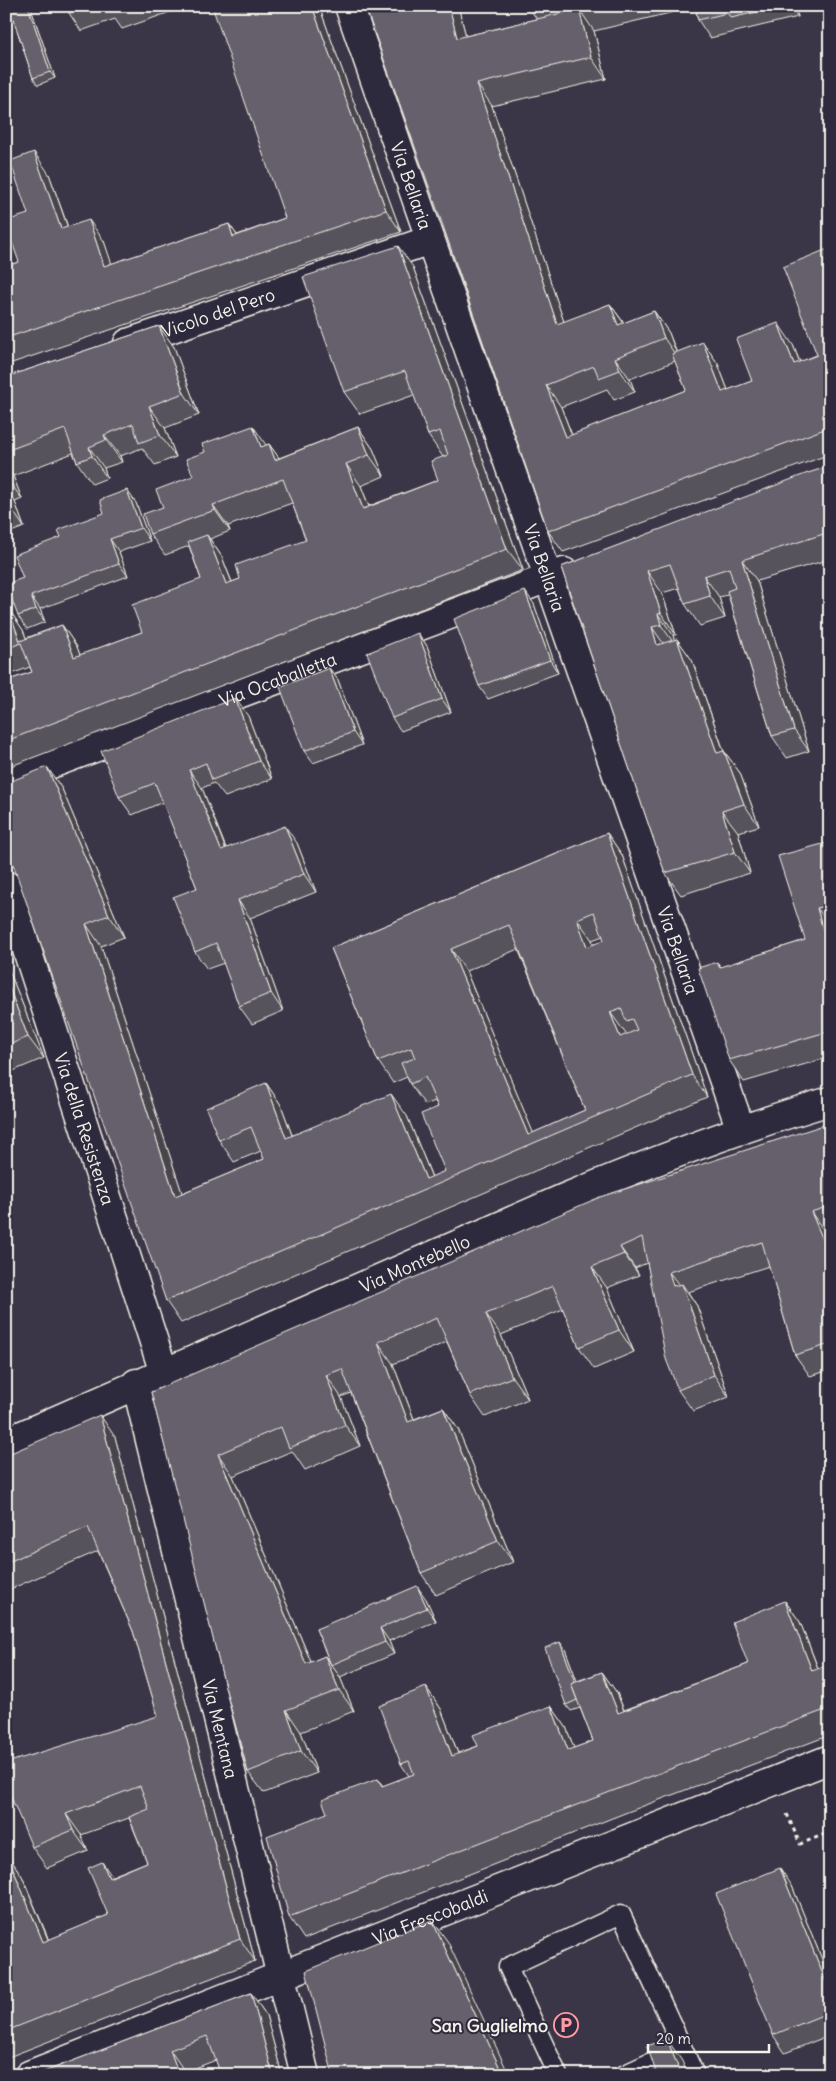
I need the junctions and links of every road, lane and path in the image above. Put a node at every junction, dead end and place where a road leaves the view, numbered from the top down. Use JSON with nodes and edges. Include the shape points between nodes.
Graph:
{"nodes":[{"id":1,"x":349,"y":6,"type":"edge"},
{"id":2,"x":430,"y":240,"type":"junction"},
{"id":3,"x":100,"y":353,"type":"edge"},
{"id":4,"x":584,"y":564,"type":"edge"},
{"id":5,"x":548,"y":579,"type":"junction"},
{"id":6,"x":6,"y":782,"type":"edge"},
{"id":7,"x":6,"y":885,"type":"edge"},
{"id":8,"x":830,"y":1101,"type":"edge"},
{"id":9,"x":741,"y":1130,"type":"junction"},
{"id":10,"x":164,"y":1372,"type":"junction"},
{"id":11,"x":136,"y":1383,"type":"junction"},
{"id":12,"x":6,"y":1442,"type":"edge"},
{"id":13,"x":830,"y":1759,"type":"edge"},
{"id":14,"x":774,"y":1780,"type":"junction"},
{"id":15,"x":830,"y":1832,"type":"edge"},
{"id":16,"x":280,"y":1976,"type":"junction"},
{"id":17,"x":682,"y":2048,"type":"junction"},
{"id":18,"x":30,"y":2075,"type":"edge"},
{"id":19,"x":305,"y":2075,"type":"edge"},
{"id":20,"x":558,"y":2075,"type":"edge"},
{"id":21,"x":624,"y":2075,"type":"edge"},
{"id":22,"x":695,"y":2075,"type":"edge"}],
"edges":[{"from":1,"to":2,"type":"street","name":"Via Bellaria"},
{"from":2,"to":3,"type":"street","name":"Vicolo del Pero"},
{"from":2,"to":5,"type":"street","name":"Via Bellaria"},
{"from":4,"to":5,"type":"street","name":"Via Ocaballetta"},
{"from":5,"to":6,"type":"street","name":"Via Ocaballetta"},
{"from":5,"to":9,"type":"street","name":"Via Bellaria"},
{"from":7,"to":10,"type":"street","name":"Via della Resistenza"},
{"from":8,"to":9,"type":"street","name":"Via Montebello"},
{"from":9,"to":10,"type":"street","name":"Via Montebello","via":[[564,1198]]},
{"from":10,"to":11,"type":"street","name":"Via Montebello"},
{"from":11,"to":12,"type":"street","name":"Via Montebello"},
{"from":11,"to":16,"type":"street","name":"Via Mentana"},
{"from":13,"to":14,"type":"street","name":"Via Frescobaldi"},
{"from":14,"to":15,"type":"path","via":[[800,1844]]},
{"from":14,"to":16,"type":"street","name":"Via Frescobaldi"},
{"from":16,"to":18,"type":"street","name":"Via Frescobaldi"},
{"from":16,"to":19,"type":"street","name":"Via Mentana"},
{"from":17,"to":20,"type":"lane","via":[[621,1914],[508,1967]]},
{"from":17,"to":21,"type":"lane"},
{"from":17,"to":22,"type":"lane"}]}
